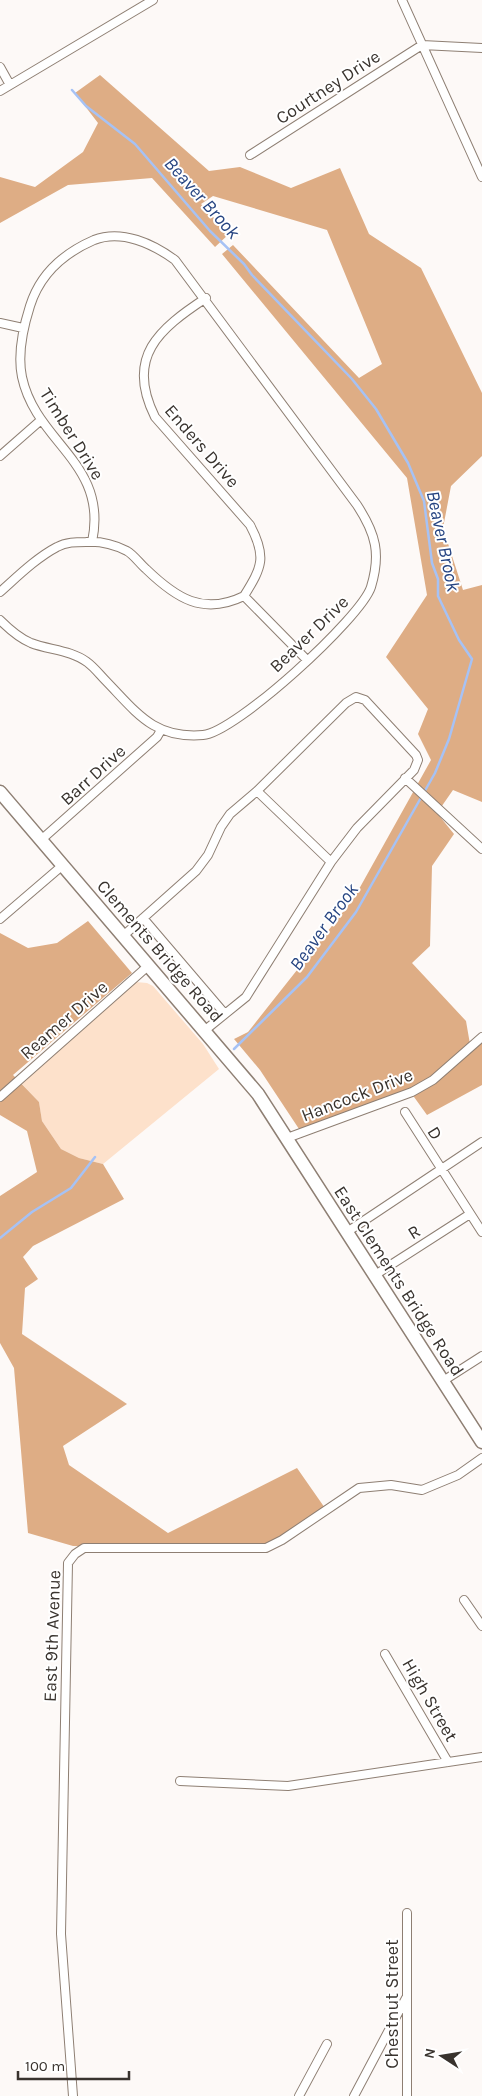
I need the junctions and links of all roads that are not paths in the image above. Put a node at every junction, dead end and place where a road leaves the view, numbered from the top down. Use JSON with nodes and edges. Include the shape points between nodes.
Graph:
{"nodes":[{"id":1,"x":153,"y":0,"type":"edge"},
{"id":2,"x":402,"y":0,"type":"edge"},
{"id":3,"x":422,"y":45,"type":"junction"},
{"id":4,"x":482,"y":48,"type":"edge"},
{"id":5,"x":0,"y":67,"type":"edge"},
{"id":6,"x":10,"y":85,"type":"junction"},
{"id":7,"x":0,"y":91,"type":"edge"},
{"id":8,"x":250,"y":155,"type":"dead end"},
{"id":9,"x":482,"y":177,"type":"edge"},
{"id":10,"x":206,"y":298,"type":"junction"},
{"id":11,"x":0,"y":323,"type":"edge"},
{"id":12,"x":23,"y":328,"type":"junction"},
{"id":13,"x":41,"y":420,"type":"junction"},
{"id":14,"x":0,"y":456,"type":"edge"},
{"id":15,"x":92,"y":542,"type":"junction"},
{"id":16,"x":0,"y":592,"type":"edge"},
{"id":17,"x":244,"y":596,"type":"junction"},
{"id":18,"x":0,"y":620,"type":"edge"},
{"id":19,"x":308,"y":660,"type":"junction"},
{"id":20,"x":161,"y":730,"type":"junction"},
{"id":21,"x":405,"y":778,"type":"junction"},
{"id":22,"x":257,"y":791,"type":"junction"},
{"id":23,"x":0,"y":792,"type":"edge"},
{"id":24,"x":41,"y":840,"type":"junction"},
{"id":25,"x":482,"y":848,"type":"edge"},
{"id":26,"x":330,"y":862,"type":"junction"},
{"id":27,"x":63,"y":865,"type":"junction"},
{"id":28,"x":143,"y":918,"type":"junction"},
{"id":29,"x":0,"y":919,"type":"edge"},
{"id":30,"x":123,"y":936,"type":"junction"},
{"id":31,"x":148,"y":966,"type":"junction"},
{"id":32,"x":225,"y":1014,"type":"junction"},
{"id":33,"x":204,"y":1031,"type":"junction"},
{"id":34,"x":482,"y":1036,"type":"edge"},
{"id":35,"x":0,"y":1097,"type":"edge"},
{"id":36,"x":405,"y":1112,"type":"dead end"},
{"id":37,"x":287,"y":1138,"type":"junction"},
{"id":38,"x":482,"y":1142,"type":"edge"},
{"id":39,"x":440,"y":1169,"type":"junction"},
{"id":40,"x":470,"y":1214,"type":"junction"},
{"id":41,"x":347,"y":1232,"type":"junction"},
{"id":42,"x":482,"y":1232,"type":"edge"},
{"id":43,"x":374,"y":1275,"type":"junction"},
{"id":44,"x":482,"y":1356,"type":"edge"},
{"id":45,"x":443,"y":1381,"type":"junction"},
{"id":46,"x":482,"y":1442,"type":"edge"},
{"id":47,"x":482,"y":1458,"type":"edge"},
{"id":48,"x":464,"y":1600,"type":"dead end"},
{"id":49,"x":482,"y":1626,"type":"edge"},
{"id":50,"x":386,"y":1654,"type":"dead end"},
{"id":51,"x":482,"y":1757,"type":"edge"},
{"id":52,"x":448,"y":1762,"type":"junction"},
{"id":53,"x":180,"y":1781,"type":"dead end"},
{"id":54,"x":407,"y":1913,"type":"dead end"},
{"id":55,"x":407,"y":1997,"type":"junction"},
{"id":56,"x":327,"y":2044,"type":"dead end"},
{"id":57,"x":73,"y":2096,"type":"edge"},
{"id":58,"x":299,"y":2096,"type":"edge"},
{"id":59,"x":354,"y":2096,"type":"edge"},
{"id":60,"x":407,"y":2096,"type":"edge"}],
"edges":[{"from":1,"to":6,"type":"street"},
{"from":2,"to":3,"type":"street"},
{"from":3,"to":4,"type":"street"},
{"from":3,"to":8,"type":"street","name":"Courtney Drive"},
{"from":3,"to":9,"type":"street"},
{"from":5,"to":6,"type":"street"},
{"from":6,"to":7,"type":"street"},
{"from":10,"to":12,"type":"street","name":"Timber Drive","via":[[176,260],[155,246],[132,239],[101,238],[84,244],[61,259],[44,276],[33,296]]},
{"from":10,"to":17,"type":"street","name":"Enders Drive","via":[[162,331],[153,344],[143,372],[147,401],[156,417],[245,518],[257,538],[261,551],[259,573]]},
{"from":10,"to":19,"type":"street","name":"Beaver Drive","via":[[371,527],[376,562],[366,598]]},
{"from":11,"to":12,"type":"street"},
{"from":12,"to":13,"type":"street","name":"Timber Drive","via":[[22,376]]},
{"from":13,"to":14,"type":"street"},
{"from":13,"to":15,"type":"street","name":"Timber Drive","via":[[77,464],[89,486],[96,515]]},
{"from":15,"to":16,"type":"street","via":[[70,542],[57,547]]},
{"from":15,"to":17,"type":"street","via":[[128,552],[179,596],[192,602],[216,606]]},
{"from":17,"to":19,"type":"street"},
{"from":18,"to":20,"type":"street","name":"Beaver Drive","via":[[30,642],[88,662],[146,722]]},
{"from":19,"to":20,"type":"street","name":"Beaver Drive","via":[[245,714],[220,730],[205,735]]},
{"from":20,"to":24,"type":"street","name":"Barr Drive","via":[[157,738],[109,782]]},
{"from":21,"to":22,"type":"street","via":[[417,765],[416,754],[365,700],[356,697],[346,703]]},
{"from":21,"to":25,"type":"street"},
{"from":21,"to":26,"type":"street"},
{"from":22,"to":26,"type":"street"},
{"from":22,"to":28,"type":"street","via":[[230,814],[196,871]]},
{"from":23,"to":24,"type":"main road","name":"Clements Bridge Road"},
{"from":24,"to":27,"type":"main road","name":"Clements Bridge Road"},
{"from":26,"to":32,"type":"street","via":[[246,997]]},
{"from":27,"to":29,"type":"street"},
{"from":27,"to":30,"type":"main road","name":"Clements Bridge Road"},
{"from":28,"to":30,"type":"street"},
{"from":28,"to":32,"type":"street"},
{"from":30,"to":31,"type":"main road","name":"Clements Bridge Road"},
{"from":31,"to":33,"type":"main road","name":"Clements Bridge Road"},
{"from":31,"to":35,"type":"street","name":"Reamer Drive"},
{"from":32,"to":33,"type":"street"},
{"from":33,"to":37,"type":"main road","name":"Clements Bridge Road","via":[[258,1094]]},
{"from":34,"to":37,"type":"street","name":"Hancock Drive","via":[[433,1080],[412,1092]]},
{"from":36,"to":39,"type":"street","name":"D"},
{"from":37,"to":41,"type":"main road","name":"East Clements Bridge Road"},
{"from":38,"to":39,"type":"street"},
{"from":39,"to":40,"type":"street","name":"D"},
{"from":39,"to":41,"type":"street"},
{"from":40,"to":42,"type":"street","name":"D"},
{"from":40,"to":43,"type":"street","name":"R"},
{"from":41,"to":43,"type":"main road","name":"East Clements Bridge Road"},
{"from":43,"to":45,"type":"main road","name":"East Clements Bridge Road"},
{"from":44,"to":45,"type":"street"},
{"from":45,"to":46,"type":"main road","name":"East Clements Bridge Road"},
{"from":47,"to":57,"type":"street","name":"East 9th Avenue","via":[[458,1475],[422,1490],[391,1485],[359,1488],[266,1548],[84,1548],[68,1563],[61,1930]]},
{"from":48,"to":49,"type":"street"},
{"from":50,"to":52,"type":"street","name":"High Street"},
{"from":51,"to":52,"type":"street"},
{"from":52,"to":53,"type":"street","via":[[288,1786]]},
{"from":54,"to":55,"type":"street","name":"Chestnut Street"},
{"from":55,"to":59,"type":"street"},
{"from":55,"to":60,"type":"street","name":"Chestnut Street"},
{"from":56,"to":58,"type":"street"}]}
